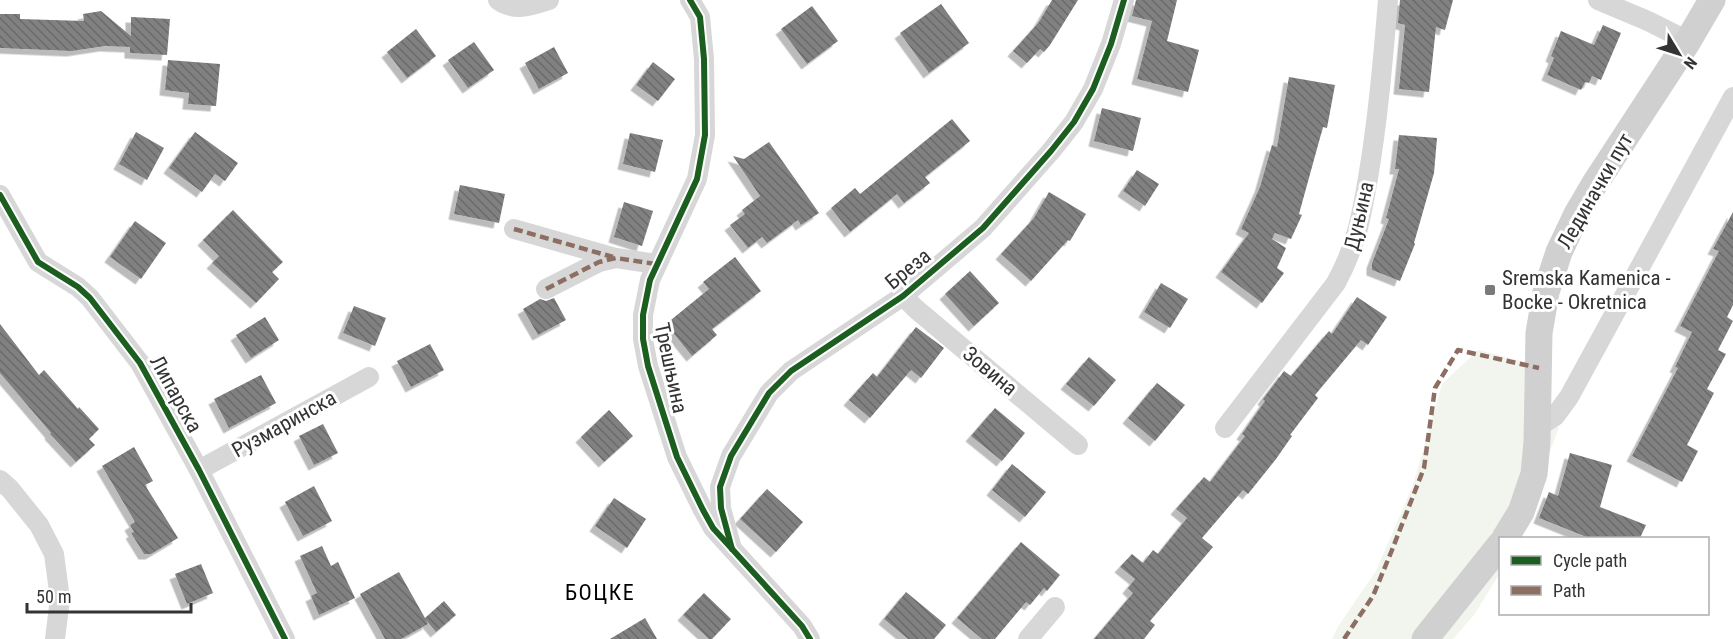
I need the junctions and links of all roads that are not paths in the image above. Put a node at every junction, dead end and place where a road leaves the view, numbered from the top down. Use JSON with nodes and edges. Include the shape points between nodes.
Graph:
{"nodes":[{"id":1,"x":498,"y":0,"type":"edge"},
{"id":2,"x":549,"y":0,"type":"edge"},
{"id":3,"x":690,"y":0,"type":"edge"},
{"id":4,"x":1124,"y":0,"type":"edge"},
{"id":5,"x":1389,"y":0,"type":"edge"},
{"id":6,"x":1598,"y":0,"type":"edge"},
{"id":7,"x":1712,"y":0,"type":"edge"},
{"id":8,"x":1688,"y":41,"type":"junction"},
{"id":9,"x":1733,"y":97,"type":"edge"},
{"id":10,"x":0,"y":195,"type":"edge"},
{"id":11,"x":514,"y":229,"type":"dead end"},
{"id":12,"x":616,"y":258,"type":"junction"},
{"id":13,"x":656,"y":264,"type":"junction"},
{"id":14,"x":546,"y":289,"type":"dead end"},
{"id":15,"x":903,"y":296,"type":"junction"},
{"id":16,"x":369,"y":377,"type":"dead end"},
{"id":17,"x":1225,"y":428,"type":"dead end"},
{"id":18,"x":1536,"y":428,"type":"junction"},
{"id":19,"x":1078,"y":445,"type":"dead end"},
{"id":20,"x":199,"y":470,"type":"junction"},
{"id":21,"x":0,"y":480,"type":"edge"},
{"id":22,"x":1506,"y":537,"type":"edge"},
{"id":23,"x":1499,"y":546,"type":"edge"},
{"id":24,"x":732,"y":549,"type":"junction"},
{"id":25,"x":1055,"y":607,"type":"dead end"},
{"id":26,"x":55,"y":639,"type":"edge"},
{"id":27,"x":285,"y":639,"type":"edge"},
{"id":28,"x":810,"y":639,"type":"edge"},
{"id":29,"x":1028,"y":639,"type":"edge"},
{"id":30,"x":1425,"y":639,"type":"edge"}],
"edges":[{"from":1,"to":2,"type":"street","via":[[523,8]]},
{"from":3,"to":13,"type":"street","name":"Трешњина","via":[[700,17],[705,135],[697,179]]},
{"from":4,"to":15,"type":"street","name":"Бреза","via":[[1093,89],[1074,122],[983,228]]},
{"from":5,"to":17,"type":"street","name":"Дуњина","via":[[1372,152],[1359,230],[1348,260],[1336,283]]},
{"from":6,"to":8,"type":"street"},
{"from":7,"to":8,"type":"main road","name":"Лединачки пут"},
{"from":8,"to":18,"type":"main road","name":"Лединачки пут","via":[[1594,186],[1559,252],[1546,292],[1539,333]]},
{"from":9,"to":18,"type":"street","via":[[1569,397],[1555,416]]},
{"from":10,"to":20,"type":"street","name":"Липарска","via":[[38,262],[90,298],[141,363]]},
{"from":11,"to":12,"type":"street"},
{"from":12,"to":13,"type":"street"},
{"from":12,"to":14,"type":"street","via":[[599,262]]},
{"from":13,"to":24,"type":"street","name":"Трешњина","via":[[643,315],[648,366],[677,457],[693,493],[713,528]]},
{"from":15,"to":19,"type":"street","name":"Зовина"},
{"from":15,"to":24,"type":"street","name":"Бреза","via":[[791,371],[769,393],[731,456],[720,487]]},
{"from":16,"to":20,"type":"street","name":"Рузмаринска"},
{"from":18,"to":22,"type":"main road","name":"Лединачки пут","via":[[1529,493]]},
{"from":20,"to":27,"type":"street","name":"Липарска"},
{"from":21,"to":26,"type":"street","via":[[39,525],[54,554],[60,599]]},
{"from":23,"to":30,"type":"main road"},
{"from":24,"to":28,"type":"street","name":"Трешњина"},
{"from":25,"to":29,"type":"street"}]}
